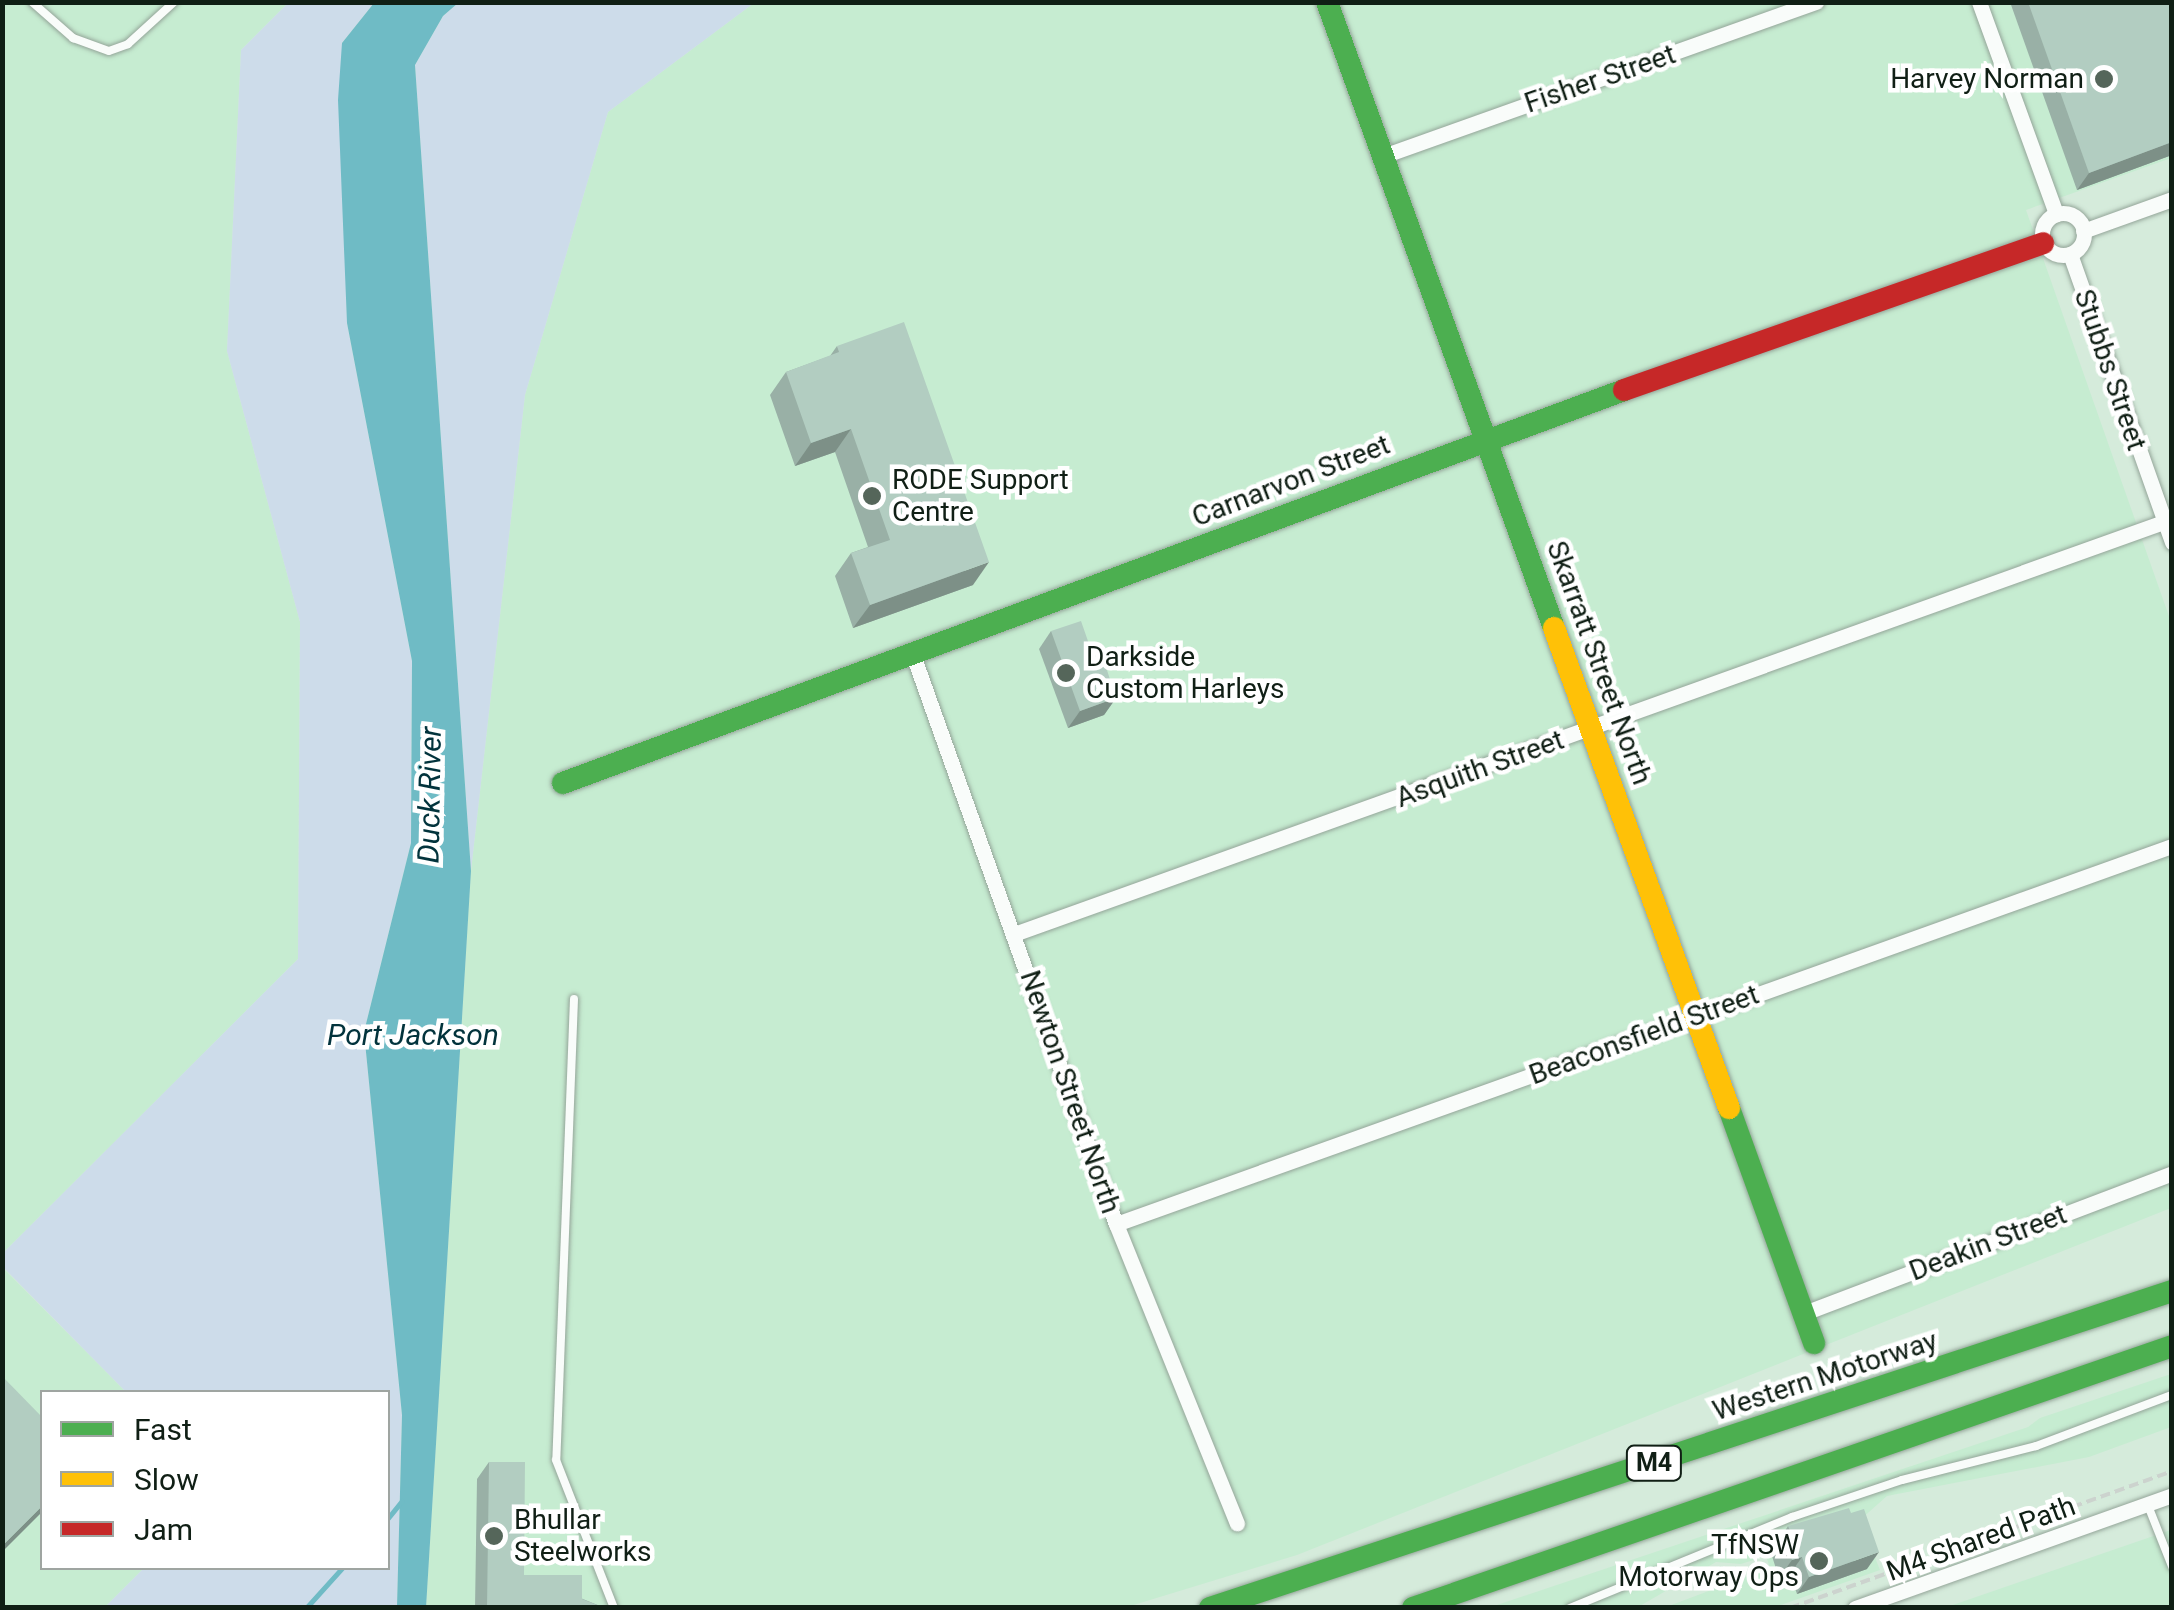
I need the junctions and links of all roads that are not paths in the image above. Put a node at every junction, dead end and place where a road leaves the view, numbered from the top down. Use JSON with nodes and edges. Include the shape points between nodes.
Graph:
{"nodes":[{"id":1,"x":32,"y":2,"type":"edge"},
{"id":2,"x":174,"y":2,"type":"edge"},
{"id":3,"x":1328,"y":2,"type":"edge"},
{"id":4,"x":1816,"y":2,"type":"edge"},
{"id":5,"x":1978,"y":2,"type":"edge"},
{"id":6,"x":1383,"y":156,"type":"junction"},
{"id":7,"x":2172,"y":199,"type":"edge"},
{"id":8,"x":2056,"y":214,"type":"junction"},
{"id":9,"x":2083,"y":231,"type":"junction"},
{"id":10,"x":2044,"y":242,"type":"junction"},
{"id":11,"x":2070,"y":254,"type":"junction"},
{"id":12,"x":1486,"y":439,"type":"junction"},
{"id":13,"x":2168,"y":520,"type":"edge"},
{"id":14,"x":2172,"y":542,"type":"edge"},
{"id":15,"x":913,"y":655,"type":"junction"},
{"id":16,"x":1591,"y":729,"type":"junction"},
{"id":17,"x":563,"y":783,"type":"dead end"},
{"id":18,"x":2172,"y":846,"type":"edge"},
{"id":19,"x":1014,"y":934,"type":"junction"},
{"id":20,"x":574,"y":999,"type":"dead end"},
{"id":21,"x":1696,"y":1016,"type":"junction"},
{"id":22,"x":2172,"y":1173,"type":"edge"},
{"id":23,"x":1116,"y":1224,"type":"junction"},
{"id":24,"x":2172,"y":1290,"type":"edge"},
{"id":25,"x":1804,"y":1313,"type":"junction"},
{"id":26,"x":1814,"y":1343,"type":"dead end"},
{"id":27,"x":2172,"y":1346,"type":"edge"},
{"id":28,"x":2172,"y":1395,"type":"edge"},
{"id":29,"x":2172,"y":1495,"type":"edge"},
{"id":30,"x":2147,"y":1503,"type":"junction"},
{"id":31,"x":1238,"y":1524,"type":"dead end"},
{"id":32,"x":2172,"y":1566,"type":"edge"},
{"id":33,"x":1900,"y":1600,"type":"edge"},
{"id":34,"x":614,"y":1608,"type":"edge"},
{"id":35,"x":1210,"y":1608,"type":"edge"},
{"id":36,"x":1414,"y":1608,"type":"edge"},
{"id":37,"x":1570,"y":1608,"type":"edge"},
{"id":38,"x":1855,"y":1608,"type":"edge"}],
"edges":[{"from":1,"to":2,"type":"lane","via":[[74,38],[109,50],[128,44]]},
{"from":3,"to":6,"type":"main road","name":"Skarratt Street North"},
{"from":4,"to":6,"type":"street","name":"Fisher Street"},
{"from":5,"to":8,"type":"street"},
{"from":6,"to":12,"type":"main road","name":"Skarratt Street North"},
{"from":7,"to":9,"type":"street"},
{"from":8,"to":9,"type":"street","via":[[2076,218]]},
{"from":8,"to":10,"type":"street","via":[[2042,229]]},
{"from":9,"to":11,"type":"street"},
{"from":10,"to":11,"type":"street","via":[[2058,254]]},
{"from":10,"to":12,"type":"main road","name":"Carnarvon Street"},
{"from":11,"to":13,"type":"street","name":"Stubbs Street"},
{"from":12,"to":15,"type":"main road","name":"Carnarvon Street"},
{"from":12,"to":16,"type":"main road","name":"Skarratt Street North"},
{"from":13,"to":14,"type":"street","name":"Stubbs Street"},
{"from":13,"to":16,"type":"street","name":"Asquith Street"},
{"from":15,"to":17,"type":"main road","name":"Carnarvon Street"},
{"from":15,"to":19,"type":"street","name":"Newton Street North"},
{"from":16,"to":19,"type":"street","name":"Asquith Street"},
{"from":16,"to":21,"type":"main road","name":"Skarratt Street North"},
{"from":18,"to":21,"type":"street","name":"Beaconsfield Street"},
{"from":19,"to":23,"type":"street","name":"Newton Street North"},
{"from":20,"to":34,"type":"lane","via":[[556,1460]]},
{"from":21,"to":23,"type":"street","name":"Beaconsfield Street"},
{"from":21,"to":25,"type":"main road","name":"Skarratt Street North"},
{"from":22,"to":25,"type":"street","name":"Deakin Street"},
{"from":23,"to":31,"type":"street","name":"Newton Street North"},
{"from":24,"to":35,"type":"main road","name":"Western Motorway","number":"M4"},
{"from":25,"to":26,"type":"main road","name":"Skarratt Street North"},
{"from":27,"to":36,"type":"main road","number":"M4"},
{"from":28,"to":37,"type":"lane","via":[[2036,1446],[1792,1516]]},
{"from":29,"to":30,"type":"street"},
{"from":30,"to":32,"type":"lane"},
{"from":30,"to":33,"type":"street"},
{"from":33,"to":38,"type":"street"}]}
